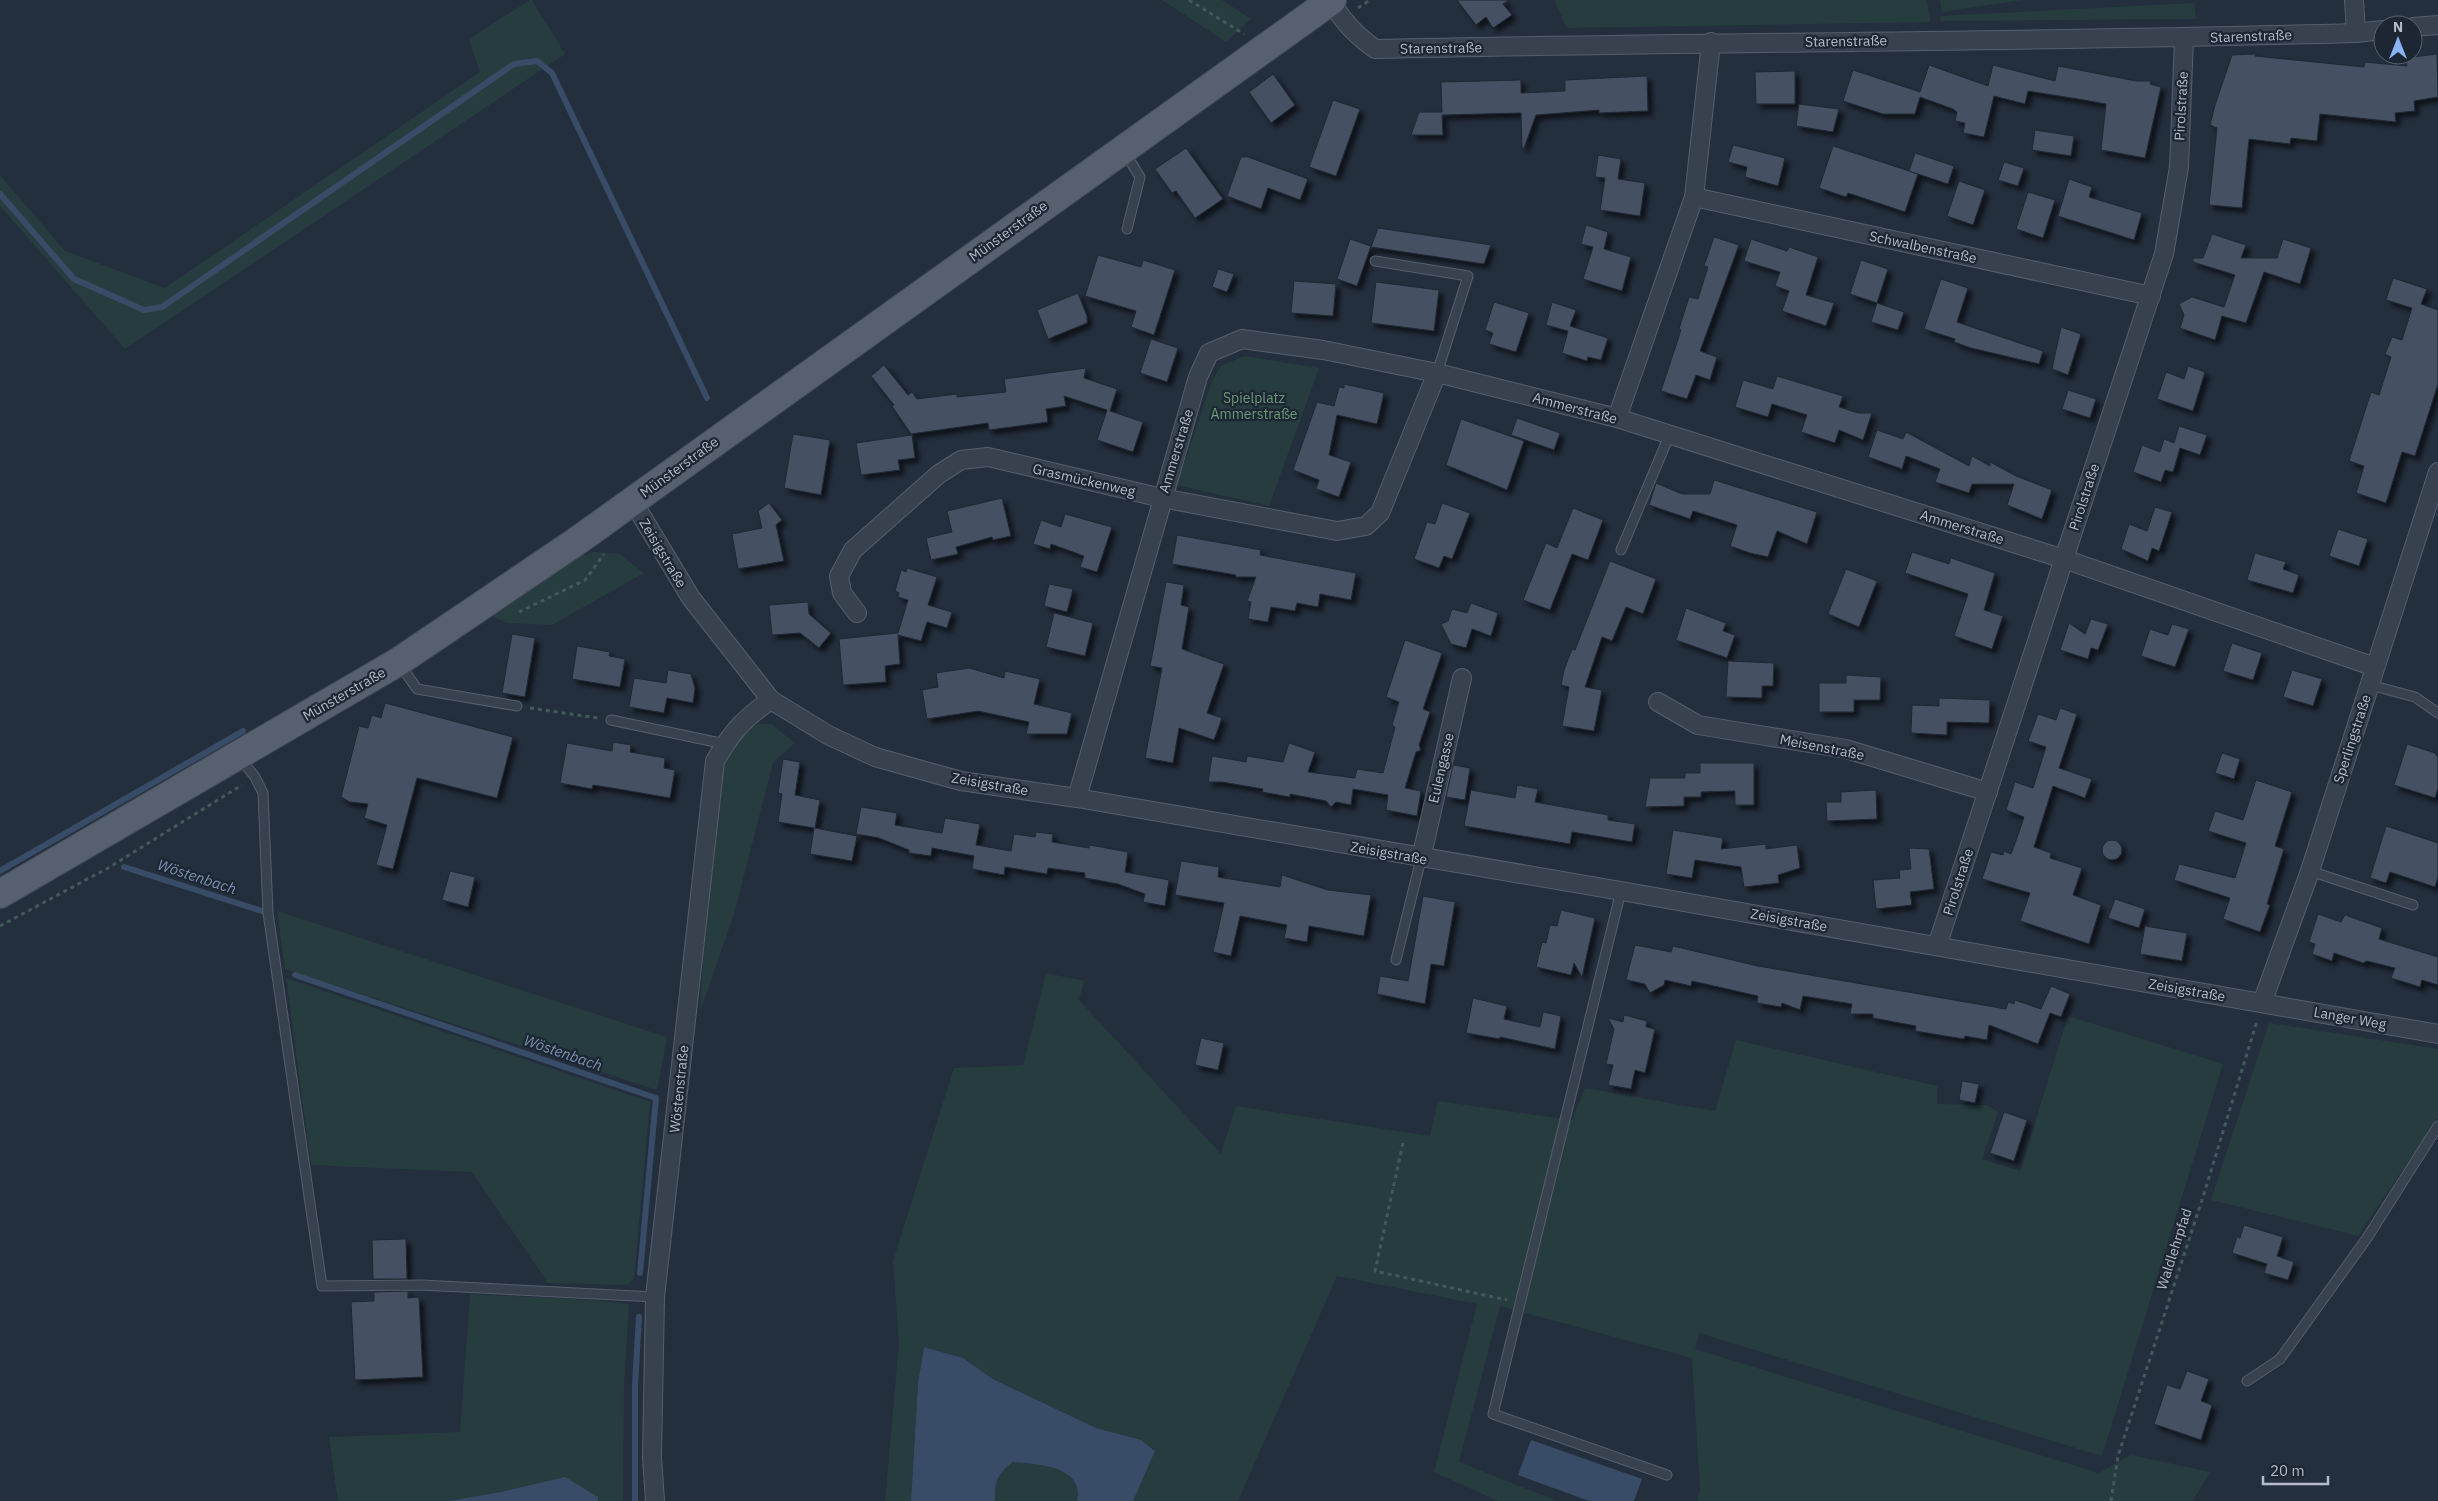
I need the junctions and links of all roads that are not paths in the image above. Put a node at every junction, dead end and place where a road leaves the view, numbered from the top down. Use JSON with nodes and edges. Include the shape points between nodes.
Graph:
{"nodes":[{"id":1,"x":2354,"y":0,"type":"edge"},
{"id":2,"x":1331,"y":1,"type":"edge"},
{"id":3,"x":2438,"y":25,"type":"edge"},
{"id":4,"x":2423,"y":26,"type":"edge"},
{"id":5,"x":2373,"y":31,"type":"edge"},
{"id":6,"x":2356,"y":33,"type":"junction"},
{"id":7,"x":2184,"y":38,"type":"junction"},
{"id":8,"x":1711,"y":42,"type":"junction"},
{"id":9,"x":1122,"y":148,"type":"junction"},
{"id":10,"x":1694,"y":197,"type":"junction"},
{"id":11,"x":1127,"y":229,"type":"dead end"},
{"id":12,"x":1375,"y":261,"type":"dead end"},
{"id":13,"x":2151,"y":296,"type":"junction"},
{"id":14,"x":1437,"y":373,"type":"junction"},
{"id":15,"x":1616,"y":418,"type":"junction"},
{"id":16,"x":1668,"y":436,"type":"junction"},
{"id":17,"x":2438,"y":472,"type":"edge"},
{"id":18,"x":2434,"y":495,"type":"edge"},
{"id":19,"x":1162,"y":498,"type":"junction"},
{"id":20,"x":632,"y":500,"type":"junction"},
{"id":21,"x":1621,"y":550,"type":"dead end"},
{"id":22,"x":2064,"y":559,"type":"junction"},
{"id":23,"x":857,"y":613,"type":"dead end"},
{"id":24,"x":398,"y":662,"type":"junction"},
{"id":25,"x":2375,"y":667,"type":"junction"},
{"id":26,"x":1462,"y":678,"type":"dead end"},
{"id":27,"x":2370,"y":685,"type":"junction"},
{"id":28,"x":772,"y":700,"type":"junction"},
{"id":29,"x":1658,"y":702,"type":"dead end"},
{"id":30,"x":517,"y":706,"type":"road end"},
{"id":31,"x":2438,"y":713,"type":"edge"},
{"id":32,"x":611,"y":720,"type":"road end"},
{"id":33,"x":725,"y":744,"type":"junction"},
{"id":34,"x":238,"y":756,"type":"junction"},
{"id":35,"x":1988,"y":792,"type":"junction"},
{"id":36,"x":1077,"y":798,"type":"junction"},
{"id":37,"x":1421,"y":858,"type":"junction"},
{"id":38,"x":2310,"y":871,"type":"junction"},
{"id":39,"x":1621,"y":891,"type":"junction"},
{"id":40,"x":0,"y":894,"type":"edge"},
{"id":41,"x":2414,"y":905,"type":"dead end"},
{"id":42,"x":1938,"y":946,"type":"junction"},
{"id":43,"x":1396,"y":960,"type":"dead end"},
{"id":44,"x":2262,"y":1003,"type":"junction"},
{"id":45,"x":2438,"y":1034,"type":"edge"},
{"id":46,"x":2438,"y":1126,"type":"edge"},
{"id":47,"x":655,"y":1297,"type":"junction"},
{"id":48,"x":2247,"y":1381,"type":"dead end"},
{"id":49,"x":1666,"y":1475,"type":"dead end"},
{"id":50,"x":655,"y":1501,"type":"edge"}],
"edges":[{"from":1,"to":6,"type":"street"},
{"from":2,"to":8,"type":"street","name":"Starenstraße","via":[[1353,33],[1375,49]]},
{"from":2,"to":9,"type":"main road","name":"Münsterstraße"},
{"from":3,"to":4,"type":"street"},
{"from":5,"to":6,"type":"street","name":"Starenstraße"},
{"from":6,"to":7,"type":"street","name":"Starenstraße"},
{"from":7,"to":8,"type":"street","name":"Starenstraße"},
{"from":7,"to":13,"type":"street","name":"Pirolstraße","via":[[2178,167],[2164,254]]},
{"from":8,"to":10,"type":"street"},
{"from":9,"to":11,"type":"lane","via":[[1140,177]]},
{"from":9,"to":20,"type":"main road","name":"Münsterstraße"},
{"from":10,"to":13,"type":"street","name":"Schwalbenstraße"},
{"from":10,"to":15,"type":"street"},
{"from":12,"to":14,"type":"lane","via":[[1468,276]]},
{"from":13,"to":22,"type":"street","name":"Pirolstraße"},
{"from":14,"to":15,"type":"street","name":"Ammerstraße"},
{"from":14,"to":19,"type":"street","name":"Grasmückenweg","via":[[1380,513],[1366,526],[1337,531]]},
{"from":14,"to":19,"type":"street","name":"Ammerstraße","via":[[1323,350],[1242,339],[1209,353],[1198,378]]},
{"from":15,"to":16,"type":"street","name":"Ammerstraße"},
{"from":16,"to":21,"type":"lane"},
{"from":16,"to":22,"type":"street","name":"Ammerstraße"},
{"from":17,"to":18,"type":"street","name":"Sperlingstraße"},
{"from":18,"to":25,"type":"street","name":"Sperlingstraße"},
{"from":19,"to":23,"type":"street","name":"Grasmückenweg","via":[[988,457],[961,460],[939,474],[853,550],[838,576],[842,593]]},
{"from":19,"to":36,"type":"street","name":"Ammerstraße"},
{"from":20,"to":24,"type":"main road","name":"Münsterstraße"},
{"from":20,"to":28,"type":"street","name":"Zeisigstraße","via":[[691,598]]},
{"from":22,"to":25,"type":"street","name":"Ammerstraße"},
{"from":22,"to":35,"type":"street","name":"Pirolstraße"},
{"from":24,"to":30,"type":"lane","via":[[417,689]]},
{"from":24,"to":34,"type":"main road","name":"Münsterstraße"},
{"from":25,"to":27,"type":"street","name":"Sperlingstraße"},
{"from":26,"to":37,"type":"street","name":"Eulengasse"},
{"from":27,"to":31,"type":"lane","via":[[2415,697]]},
{"from":27,"to":38,"type":"street","name":"Sperlingstraße"},
{"from":28,"to":33,"type":"street","name":"Wöstenstraße","via":[[737,726]]},
{"from":28,"to":36,"type":"street","name":"Zeisigstraße","via":[[828,734],[875,757],[960,781]]},
{"from":29,"to":35,"type":"street","name":"Meisenstraße","via":[[1698,725],[1846,750]]},
{"from":32,"to":33,"type":"lane"},
{"from":33,"to":47,"type":"street","name":"Wöstenstraße","via":[[715,761]]},
{"from":34,"to":40,"type":"main road","name":"Münsterstraße"},
{"from":34,"to":47,"type":"lane","via":[[263,792],[268,913],[322,1286],[421,1285]]},
{"from":35,"to":42,"type":"street","name":"Pirolstraße"},
{"from":36,"to":37,"type":"street","name":"Zeisigstraße"},
{"from":37,"to":39,"type":"street","name":"Zeisigstraße"},
{"from":37,"to":43,"type":"lane"},
{"from":38,"to":41,"type":"lane"},
{"from":38,"to":44,"type":"street","name":"Sperlingstraße"},
{"from":39,"to":42,"type":"street","name":"Zeisigstraße"},
{"from":39,"to":49,"type":"lane","via":[[1492,1414]]},
{"from":42,"to":44,"type":"street","name":"Zeisigstraße"},
{"from":44,"to":45,"type":"street","name":"Langer Weg"},
{"from":46,"to":48,"type":"lane","via":[[2367,1238],[2280,1359]]},
{"from":47,"to":50,"type":"street","name":"Wöstenstraße","via":[[652,1458]]}]}
